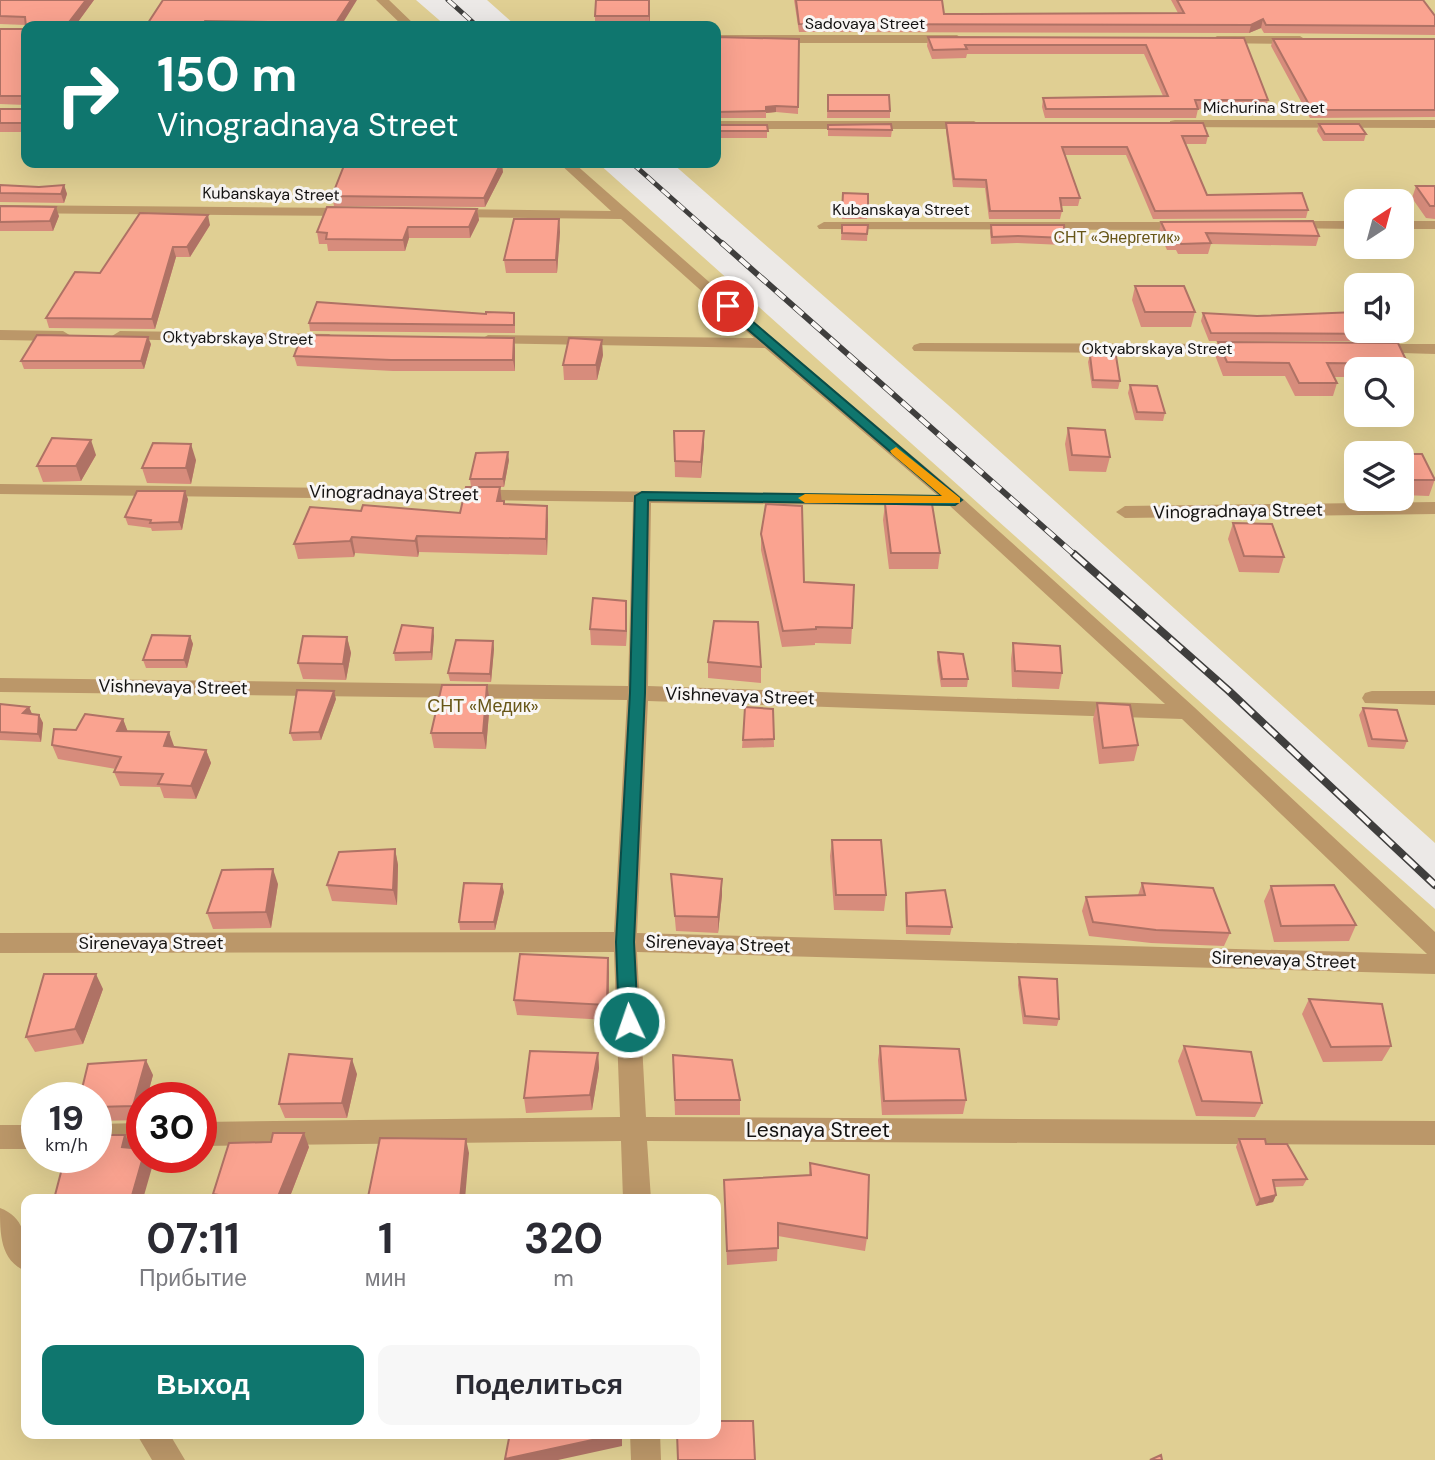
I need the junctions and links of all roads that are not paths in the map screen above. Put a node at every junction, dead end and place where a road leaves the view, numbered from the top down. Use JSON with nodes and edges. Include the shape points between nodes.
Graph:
{"nodes":[{"id":1,"x":382,"y":0,"type":"edge"},
{"id":2,"x":405,"y":21,"type":"edge"},
{"id":3,"x":721,"y":39,"type":"edge"},
{"id":4,"x":965,"y":39,"type":"edge"},
{"id":5,"x":1200,"y":40,"type":"edge"},
{"id":6,"x":1311,"y":40,"type":"edge"},
{"id":7,"x":992,"y":124,"type":"edge"},
{"id":8,"x":1158,"y":124,"type":"edge"},
{"id":9,"x":1435,"y":124,"type":"edge"},
{"id":10,"x":721,"y":125,"type":"edge"},
{"id":11,"x":572,"y":168,"type":"edge"},
{"id":12,"x":0,"y":209,"type":"edge"},
{"id":13,"x":362,"y":212,"type":"edge"},
{"id":14,"x":431,"y":213,"type":"edge"},
{"id":15,"x":626,"y":215,"type":"junction"},
{"id":16,"x":1344,"y":225,"type":"edge"},
{"id":17,"x":1414,"y":225,"type":"edge"},
{"id":18,"x":1435,"y":225,"type":"edge"},
{"id":19,"x":824,"y":226,"type":"dead end"},
{"id":20,"x":1202,"y":226,"type":"edge"},
{"id":21,"x":1272,"y":226,"type":"edge"},
{"id":22,"x":0,"y":335,"type":"edge"},
{"id":23,"x":346,"y":339,"type":"edge"},
{"id":24,"x":471,"y":340,"type":"edge"},
{"id":25,"x":769,"y":343,"type":"junction"},
{"id":26,"x":920,"y":348,"type":"dead end"},
{"id":27,"x":1254,"y":349,"type":"edge"},
{"id":28,"x":1352,"y":349,"type":"edge"},
{"id":29,"x":1435,"y":349,"type":"edge"},
{"id":30,"x":0,"y":489,"type":"edge"},
{"id":31,"x":642,"y":496,"type":"junction"},
{"id":32,"x":955,"y":500,"type":"junction"},
{"id":33,"x":1435,"y":508,"type":"edge"},
{"id":34,"x":1125,"y":512,"type":"dead end"},
{"id":35,"x":0,"y":685,"type":"edge"},
{"id":36,"x":638,"y":693,"type":"junction"},
{"id":37,"x":1372,"y":698,"type":"dead end"},
{"id":38,"x":1435,"y":698,"type":"edge"},
{"id":39,"x":1186,"y":712,"type":"junction"},
{"id":40,"x":625,"y":942,"type":"junction"},
{"id":41,"x":0,"y":943,"type":"edge"},
{"id":42,"x":1435,"y":947,"type":"edge"},
{"id":43,"x":1435,"y":964,"type":"edge"},
{"id":44,"x":634,"y":1129,"type":"junction"},
{"id":45,"x":1435,"y":1133,"type":"edge"},
{"id":46,"x":217,"y":1135,"type":"edge"},
{"id":47,"x":0,"y":1137,"type":"edge"},
{"id":48,"x":21,"y":1137,"type":"edge"},
{"id":49,"x":637,"y":1194,"type":"edge"},
{"id":50,"x":0,"y":1222,"type":"edge"},
{"id":51,"x":21,"y":1251,"type":"edge"},
{"id":52,"x":155,"y":1439,"type":"edge"},
{"id":53,"x":645,"y":1439,"type":"edge"},
{"id":54,"x":170,"y":1460,"type":"edge"},
{"id":55,"x":646,"y":1460,"type":"edge"}],
"edges":[{"from":1,"to":2,"type":"street"},
{"from":3,"to":4,"type":"street","name":"Sadovaya Street"},
{"from":5,"to":6,"type":"street"},
{"from":7,"to":10,"type":"street"},
{"from":8,"to":9,"type":"street","name":"Michurina Street"},
{"from":11,"to":15,"type":"street"},
{"from":12,"to":13,"type":"street","name":"Kubanskaya Street"},
{"from":14,"to":15,"type":"street"},
{"from":15,"to":25,"type":"street"},
{"from":16,"to":21,"type":"street"},
{"from":17,"to":18,"type":"street"},
{"from":19,"to":20,"type":"street","name":"Kubanskaya Street"},
{"from":22,"to":23,"type":"street","name":"Oktyabrskaya Street"},
{"from":24,"to":25,"type":"street"},
{"from":25,"to":32,"type":"street"},
{"from":26,"to":27,"type":"street","name":"Oktyabrskaya Street"},
{"from":28,"to":29,"type":"street"},
{"from":30,"to":31,"type":"street","name":"Vinogradnaya Street"},
{"from":31,"to":32,"type":"street","name":"Vinogradnaya Street"},
{"from":31,"to":36,"type":"street"},
{"from":32,"to":39,"type":"street"},
{"from":33,"to":34,"type":"street","name":"Vinogradnaya Street"},
{"from":35,"to":36,"type":"street","name":"Vishnevaya Street"},
{"from":36,"to":39,"type":"street","name":"Vishnevaya Street"},
{"from":36,"to":40,"type":"street"},
{"from":37,"to":38,"type":"street"},
{"from":39,"to":42,"type":"street"},
{"from":40,"to":41,"type":"street","name":"Sirenevaya Street"},
{"from":40,"to":43,"type":"street","name":"Sirenevaya Street"},
{"from":40,"to":44,"type":"street"},
{"from":44,"to":45,"type":"street","name":"Lesnaya Street"},
{"from":44,"to":46,"type":"street","name":"Lesnaya Street"},
{"from":44,"to":49,"type":"street"},
{"from":47,"to":48,"type":"street"},
{"from":50,"to":51,"type":"street"},
{"from":52,"to":54,"type":"street"},
{"from":53,"to":55,"type":"street"}]}
